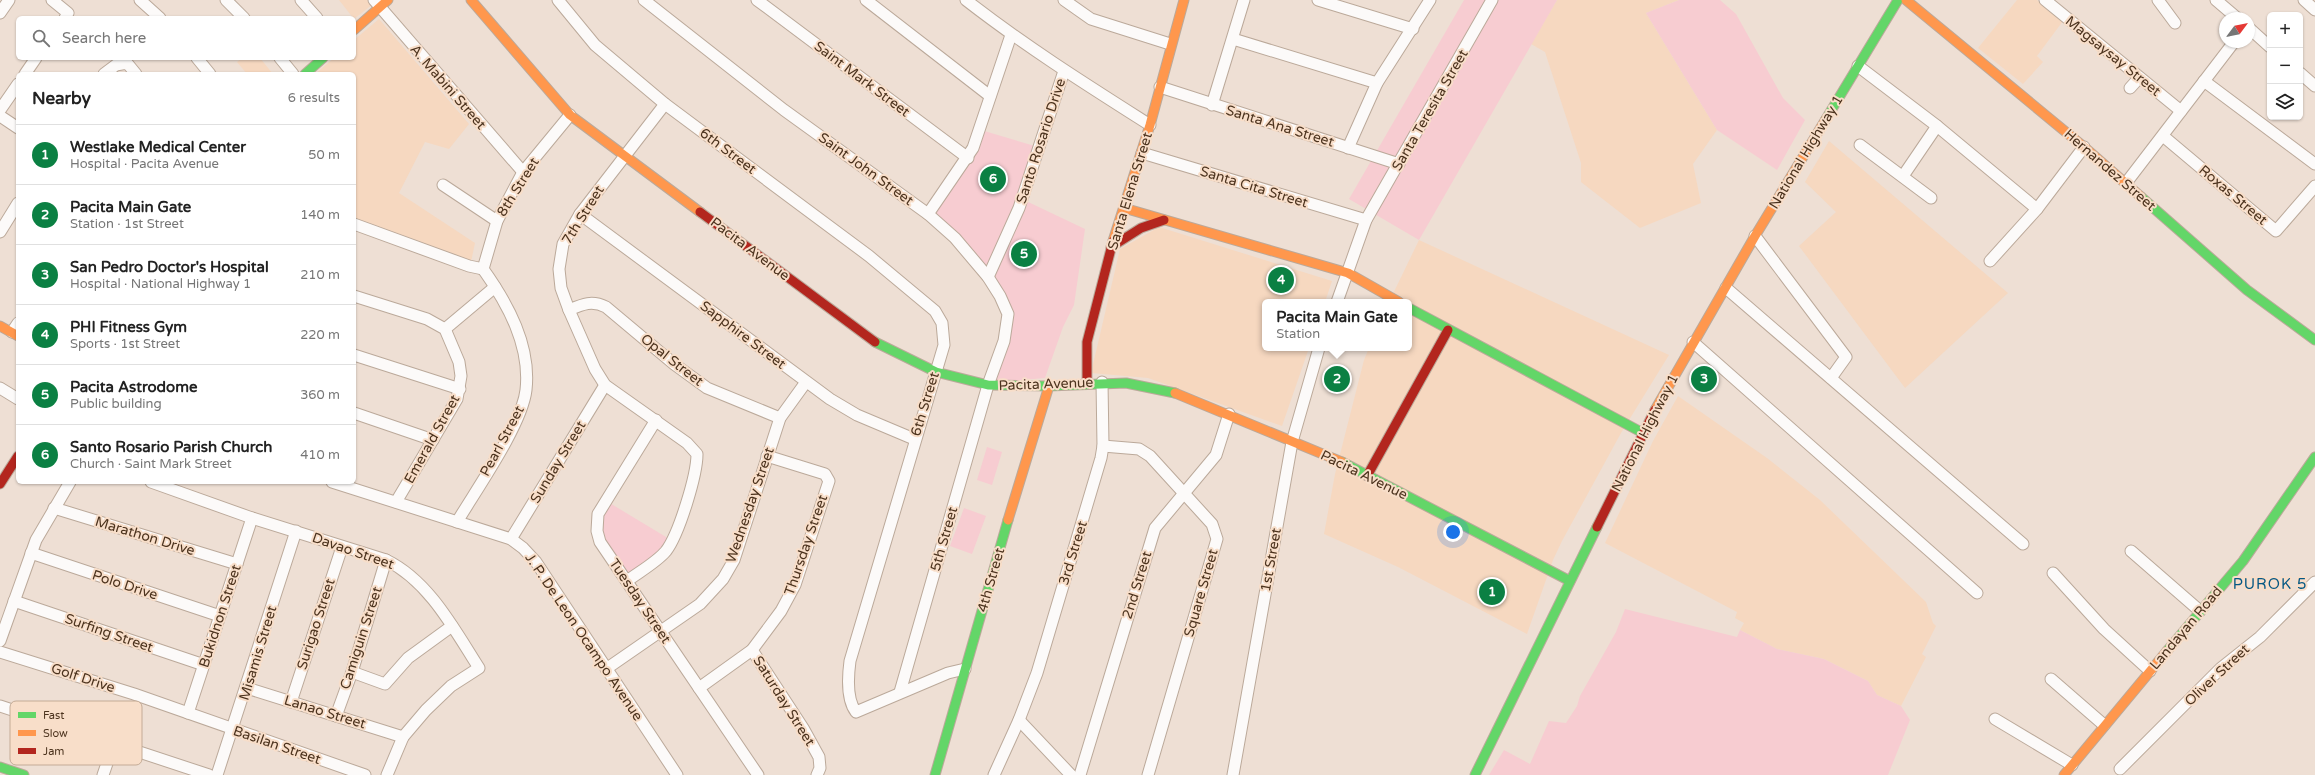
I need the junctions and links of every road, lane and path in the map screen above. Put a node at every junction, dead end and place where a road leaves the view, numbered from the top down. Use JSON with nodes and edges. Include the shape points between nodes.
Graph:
{"nodes":[{"id":1,"x":9,"y":0,"type":"edge"},
{"id":2,"x":52,"y":0,"type":"edge"},
{"id":3,"x":140,"y":0,"type":"edge"},
{"id":4,"x":226,"y":0,"type":"edge"},
{"id":5,"x":301,"y":0,"type":"edge"},
{"id":6,"x":471,"y":0,"type":"edge"},
{"id":7,"x":558,"y":0,"type":"edge"},
{"id":8,"x":644,"y":0,"type":"edge"},
{"id":9,"x":757,"y":0,"type":"edge"},
{"id":10,"x":866,"y":0,"type":"edge"},
{"id":11,"x":966,"y":0,"type":"edge"},
{"id":12,"x":1184,"y":0,"type":"edge"},
{"id":13,"x":1244,"y":0,"type":"edge"},
{"id":14,"x":1318,"y":0,"type":"edge"},
{"id":15,"x":1430,"y":0,"type":"edge"},
{"id":16,"x":1492,"y":0,"type":"edge"},
{"id":17,"x":1898,"y":0,"type":"edge"},
{"id":18,"x":1906,"y":0,"type":"edge"},
{"id":19,"x":2045,"y":0,"type":"edge"},
{"id":20,"x":2158,"y":0,"type":"edge"},
{"id":21,"x":2216,"y":0,"type":"edge"},
{"id":22,"x":2304,"y":0,"type":"edge"},
{"id":23,"x":1067,"y":1,"type":"edge"},
{"id":24,"x":380,"y":2,"type":"edge"},
{"id":25,"x":2315,"y":10,"type":"edge"},
{"id":26,"x":2230,"y":12,"type":"edge"},
{"id":27,"x":0,"y":13,"type":"edge"},
{"id":28,"x":66,"y":15,"type":"edge"},
{"id":29,"x":158,"y":16,"type":"edge"},
{"id":30,"x":242,"y":16,"type":"edge"},
{"id":31,"x":315,"y":16,"type":"edge"},
{"id":32,"x":2175,"y":23,"type":"dead end"},
{"id":33,"x":356,"y":28,"type":"edge"},
{"id":34,"x":1413,"y":29,"type":"junction"},
{"id":35,"x":2255,"y":33,"type":"edge"},
{"id":36,"x":1011,"y":35,"type":"junction"},
{"id":37,"x":1233,"y":39,"type":"junction"},
{"id":38,"x":1170,"y":44,"type":"junction"},
{"id":39,"x":2267,"y":44,"type":"edge"},
{"id":40,"x":2230,"y":48,"type":"edge"},
{"id":41,"x":35,"y":60,"type":"edge"},
{"id":42,"x":199,"y":60,"type":"edge"},
{"id":43,"x":282,"y":60,"type":"edge"},
{"id":44,"x":321,"y":60,"type":"edge"},
{"id":45,"x":1858,"y":66,"type":"junction"},
{"id":46,"x":1064,"y":71,"type":"junction"},
{"id":47,"x":26,"y":72,"type":"edge"},
{"id":48,"x":107,"y":72,"type":"edge"},
{"id":49,"x":134,"y":72,"type":"edge"},
{"id":50,"x":208,"y":72,"type":"edge"},
{"id":51,"x":291,"y":72,"type":"edge"},
{"id":52,"x":306,"y":72,"type":"edge"},
{"id":53,"x":2303,"y":76,"type":"edge"},
{"id":54,"x":2139,"y":78,"type":"junction"},
{"id":55,"x":2204,"y":82,"type":"junction"},
{"id":56,"x":1377,"y":83,"type":"junction"},
{"id":57,"x":2315,"y":86,"type":"edge"},
{"id":58,"x":16,"y":87,"type":"edge"},
{"id":59,"x":1160,"y":87,"type":"junction"},
{"id":60,"x":2130,"y":88,"type":"dead end"},
{"id":61,"x":990,"y":96,"type":"junction"},
{"id":62,"x":665,"y":104,"type":"junction"},
{"id":63,"x":1212,"y":105,"type":"junction"},
{"id":64,"x":0,"y":110,"type":"edge"},
{"id":65,"x":2181,"y":111,"type":"junction"},
{"id":66,"x":570,"y":115,"type":"junction"},
{"id":67,"x":0,"y":116,"type":"edge"},
{"id":68,"x":1150,"y":125,"type":"junction"},
{"id":69,"x":1937,"y":126,"type":"junction"},
{"id":70,"x":16,"y":127,"type":"edge"},
{"id":71,"x":2164,"y":136,"type":"junction"},
{"id":72,"x":1860,"y":145,"type":"dead end"},
{"id":73,"x":2084,"y":147,"type":"junction"},
{"id":74,"x":1348,"y":148,"type":"junction"},
{"id":75,"x":1142,"y":153,"type":"junction"},
{"id":76,"x":624,"y":156,"type":"junction"},
{"id":77,"x":968,"y":158,"type":"junction"},
{"id":78,"x":1399,"y":164,"type":"junction"},
{"id":79,"x":2315,"y":164,"type":"edge"},
{"id":80,"x":524,"y":172,"type":"junction"},
{"id":81,"x":1903,"y":176,"type":"junction"},
{"id":82,"x":2126,"y":183,"type":"junction"},
{"id":83,"x":443,"y":185,"type":"dead end"},
{"id":84,"x":2315,"y":186,"type":"edge"},
{"id":85,"x":1931,"y":198,"type":"dead end"},
{"id":86,"x":16,"y":206,"type":"edge"},
{"id":87,"x":1124,"y":208,"type":"junction"},
{"id":88,"x":2037,"y":209,"type":"junction"},
{"id":89,"x":580,"y":214,"type":"junction"},
{"id":90,"x":928,"y":214,"type":"junction"},
{"id":91,"x":1164,"y":220,"type":"junction"},
{"id":92,"x":1366,"y":220,"type":"junction"},
{"id":93,"x":497,"y":221,"type":"junction"},
{"id":94,"x":356,"y":225,"type":"edge"},
{"id":95,"x":0,"y":232,"type":"edge"},
{"id":96,"x":1755,"y":236,"type":"junction"},
{"id":97,"x":1111,"y":247,"type":"junction"},
{"id":98,"x":1990,"y":262,"type":"dead end"},
{"id":99,"x":483,"y":269,"type":"junction"},
{"id":100,"x":1348,"y":273,"type":"junction"},
{"id":101,"x":988,"y":277,"type":"junction"},
{"id":102,"x":496,"y":287,"type":"junction"},
{"id":103,"x":1726,"y":288,"type":"junction"},
{"id":104,"x":356,"y":297,"type":"edge"},
{"id":105,"x":1338,"y":299,"type":"edge"},
{"id":106,"x":1393,"y":299,"type":"edge"},
{"id":107,"x":569,"y":310,"type":"junction"},
{"id":108,"x":1412,"y":310,"type":"edge"},
{"id":109,"x":0,"y":326,"type":"edge"},
{"id":110,"x":445,"y":330,"type":"junction"},
{"id":111,"x":1448,"y":330,"type":"junction"},
{"id":112,"x":15,"y":334,"type":"edge"},
{"id":113,"x":2315,"y":340,"type":"edge"},
{"id":114,"x":1693,"y":342,"type":"junction"},
{"id":115,"x":1318,"y":351,"type":"edge"},
{"id":116,"x":356,"y":356,"type":"edge"},
{"id":117,"x":936,"y":372,"type":"junction"},
{"id":118,"x":1831,"y":378,"type":"junction"},
{"id":119,"x":806,"y":382,"type":"junction"},
{"id":120,"x":1102,"y":382,"type":"junction"},
{"id":121,"x":1087,"y":383,"type":"junction"},
{"id":122,"x":988,"y":385,"type":"junction"},
{"id":123,"x":605,"y":386,"type":"junction"},
{"id":124,"x":1049,"y":386,"type":"junction"},
{"id":125,"x":0,"y":388,"type":"edge"},
{"id":126,"x":460,"y":390,"type":"junction"},
{"id":127,"x":16,"y":398,"type":"edge"},
{"id":128,"x":356,"y":414,"type":"edge"},
{"id":129,"x":1229,"y":414,"type":"junction"},
{"id":130,"x":780,"y":418,"type":"junction"},
{"id":131,"x":656,"y":420,"type":"junction"},
{"id":132,"x":1643,"y":433,"type":"junction"},
{"id":133,"x":433,"y":440,"type":"junction"},
{"id":134,"x":914,"y":440,"type":"junction"},
{"id":135,"x":1292,"y":442,"type":"junction"},
{"id":136,"x":1103,"y":446,"type":"junction"},
{"id":137,"x":767,"y":456,"type":"junction"},
{"id":138,"x":2315,"y":457,"type":"edge"},
{"id":139,"x":16,"y":459,"type":"edge"},
{"id":140,"x":1368,"y":476,"type":"junction"},
{"id":141,"x":0,"y":484,"type":"edge"},
{"id":142,"x":69,"y":484,"type":"edge"},
{"id":143,"x":157,"y":484,"type":"edge"},
{"id":144,"x":338,"y":484,"type":"edge"},
{"id":145,"x":1185,"y":492,"type":"junction"},
{"id":146,"x":396,"y":502,"type":"junction"},
{"id":147,"x":54,"y":508,"type":"junction"},
{"id":148,"x":252,"y":518,"type":"junction"},
{"id":149,"x":457,"y":522,"type":"junction"},
{"id":150,"x":296,"y":531,"type":"junction"},
{"id":151,"x":511,"y":539,"type":"junction"},
{"id":152,"x":2022,"y":544,"type":"dead end"},
{"id":153,"x":342,"y":546,"type":"junction"},
{"id":154,"x":2131,"y":551,"type":"dead end"},
{"id":155,"x":31,"y":553,"type":"junction"},
{"id":156,"x":386,"y":560,"type":"junction"},
{"id":157,"x":237,"y":564,"type":"junction"},
{"id":158,"x":2053,"y":573,"type":"dead end"},
{"id":159,"x":627,"y":581,"type":"junction"},
{"id":160,"x":1570,"y":581,"type":"junction"},
{"id":161,"x":2315,"y":582,"type":"edge"},
{"id":162,"x":1977,"y":594,"type":"dead end"},
{"id":163,"x":14,"y":601,"type":"junction"},
{"id":164,"x":2200,"y":611,"type":"junction"},
{"id":165,"x":220,"y":616,"type":"junction"},
{"id":166,"x":452,"y":626,"type":"junction"},
{"id":167,"x":661,"y":631,"type":"junction"},
{"id":168,"x":0,"y":641,"type":"edge"},
{"id":169,"x":752,"y":650,"type":"junction"},
{"id":170,"x":0,"y":652,"type":"edge"},
{"id":171,"x":204,"y":665,"type":"junction"},
{"id":172,"x":965,"y":668,"type":"junction"},
{"id":173,"x":606,"y":669,"type":"junction"},
{"id":174,"x":2150,"y":671,"type":"junction"},
{"id":175,"x":352,"y":672,"type":"junction"},
{"id":176,"x":2051,"y":679,"type":"dead end"},
{"id":177,"x":247,"y":688,"type":"junction"},
{"id":178,"x":699,"y":688,"type":"junction"},
{"id":179,"x":900,"y":692,"type":"junction"},
{"id":180,"x":291,"y":702,"type":"junction"},
{"id":181,"x":0,"y":706,"type":"edge"},
{"id":182,"x":10,"y":709,"type":"edge"},
{"id":183,"x":188,"y":713,"type":"junction"},
{"id":184,"x":336,"y":716,"type":"junction"},
{"id":185,"x":1995,"y":719,"type":"dead end"},
{"id":186,"x":1019,"y":720,"type":"junction"},
{"id":187,"x":2104,"y":726,"type":"junction"},
{"id":188,"x":233,"y":730,"type":"junction"},
{"id":189,"x":403,"y":737,"type":"junction"},
{"id":190,"x":142,"y":752,"type":"edge"},
{"id":191,"x":2072,"y":764,"type":"junction"},
{"id":192,"x":106,"y":765,"type":"edge"},
{"id":193,"x":0,"y":768,"type":"edge"},
{"id":194,"x":2120,"y":769,"type":"dead end"},
{"id":195,"x":24,"y":775,"type":"edge"},
{"id":196,"x":103,"y":775,"type":"edge"},
{"id":197,"x":209,"y":775,"type":"edge"},
{"id":198,"x":217,"y":775,"type":"edge"},
{"id":199,"x":365,"y":775,"type":"edge"},
{"id":200,"x":387,"y":775,"type":"edge"},
{"id":201,"x":677,"y":775,"type":"edge"},
{"id":202,"x":758,"y":775,"type":"edge"},
{"id":203,"x":817,"y":775,"type":"edge"},
{"id":204,"x":935,"y":775,"type":"edge"},
{"id":205,"x":994,"y":775,"type":"edge"},
{"id":206,"x":1071,"y":775,"type":"edge"},
{"id":207,"x":1080,"y":775,"type":"edge"},
{"id":208,"x":1148,"y":775,"type":"edge"},
{"id":209,"x":1233,"y":775,"type":"edge"},
{"id":210,"x":1475,"y":775,"type":"edge"},
{"id":211,"x":2064,"y":775,"type":"edge"}],
"edges":[{"from":1,"to":27,"type":"street"},
{"from":2,"to":28,"type":"street"},
{"from":3,"to":29,"type":"street"},
{"from":4,"to":30,"type":"street"},
{"from":5,"to":31,"type":"street"},
{"from":6,"to":66,"type":"main road","name":"Pacita Avenue"},
{"from":7,"to":62,"type":"street","name":"6th Street","via":[[595,45]]},
{"from":8,"to":90,"type":"street","name":"Saint John Street","via":[[784,110]]},
{"from":9,"to":77,"type":"street","name":"Saint Mark Street"},
{"from":10,"to":61,"type":"street"},
{"from":11,"to":36,"type":"street","name":"Santo Rosario Drive"},
{"from":12,"to":38,"type":"main road","name":"Santa Elena Street"},
{"from":13,"to":37,"type":"street"},
{"from":14,"to":34,"type":"street"},
{"from":15,"to":34,"type":"street"},
{"from":16,"to":78,"type":"street","name":"Santa Teresita Street"},
{"from":17,"to":45,"type":"main road","name":"National Highway 1"},
{"from":18,"to":73,"type":"main road","name":"Hernandez Street"},
{"from":19,"to":54,"type":"street","name":"Magsaysay Street"},
{"from":20,"to":32,"type":"street"},
{"from":21,"to":26,"type":"street"},
{"from":22,"to":25,"type":"street"},
{"from":23,"to":38,"type":"street","via":[[1091,19]]},
{"from":24,"to":33,"type":"main road"},
{"from":24,"to":80,"type":"street","name":"A. Mabini Street"},
{"from":34,"to":56,"type":"street"},
{"from":35,"to":39,"type":"street"},
{"from":36,"to":46,"type":"street","name":"Santo Rosario Drive"},
{"from":36,"to":61,"type":"street"},
{"from":37,"to":56,"type":"street"},
{"from":37,"to":63,"type":"street"},
{"from":38,"to":59,"type":"main road","name":"Santa Elena Street"},
{"from":40,"to":55,"type":"street"},
{"from":41,"to":47,"type":"street"},
{"from":42,"to":50,"type":"street"},
{"from":43,"to":51,"type":"street"},
{"from":44,"to":52,"type":"main road"},
{"from":45,"to":69,"type":"street"},
{"from":45,"to":96,"type":"main road","name":"National Highway 1"},
{"from":46,"to":68,"type":"street"},
{"from":46,"to":101,"type":"street","name":"Santo Rosario Drive","via":[[1019,208]]},
{"from":48,"to":49,"type":"street","via":[[116,65],[127,63]]},
{"from":53,"to":57,"type":"street"},
{"from":54,"to":60,"type":"street"},
{"from":54,"to":65,"type":"street","name":"Magsaysay Street"},
{"from":55,"to":65,"type":"street"},
{"from":55,"to":79,"type":"street"},
{"from":56,"to":74,"type":"street"},
{"from":58,"to":64,"type":"street"},
{"from":59,"to":63,"type":"street","name":"Santa Ana Street"},
{"from":59,"to":68,"type":"main road","name":"Santa Elena Street"},
{"from":61,"to":77,"type":"street"},
{"from":62,"to":76,"type":"street","name":"7th Street"},
{"from":62,"to":117,"type":"street","name":"6th Street","via":[[927,302],[935,311],[944,334],[944,345]]},
{"from":63,"to":74,"type":"street","name":"Santa Ana Street"},
{"from":65,"to":71,"type":"street"},
{"from":66,"to":76,"type":"main road","name":"Pacita Avenue"},
{"from":66,"to":80,"type":"street","name":"8th Street"},
{"from":67,"to":70,"type":"street"},
{"from":68,"to":75,"type":"main road","name":"Santa Elena Street"},
{"from":69,"to":81,"type":"street"},
{"from":69,"to":88,"type":"street"},
{"from":71,"to":82,"type":"street"},
{"from":71,"to":84,"type":"street","name":"Roxas Street","via":[[2276,231]]},
{"from":72,"to":81,"type":"street"},
{"from":73,"to":82,"type":"main road","name":"Hernandez Street"},
{"from":73,"to":88,"type":"street"},
{"from":74,"to":78,"type":"street","name":"Santa Ana Street"},
{"from":75,"to":87,"type":"main road","name":"Santa Elena Street"},
{"from":75,"to":92,"type":"street","name":"Santa Cita Street"},
{"from":76,"to":89,"type":"street","name":"7th Street"},
{"from":76,"to":117,"type":"main road","name":"Pacita Avenue","via":[[877,344]]},
{"from":77,"to":90,"type":"street"},
{"from":78,"to":92,"type":"street","name":"Santa Teresita Street"},
{"from":80,"to":93,"type":"street","name":"8th Street"},
{"from":81,"to":85,"type":"street"},
{"from":82,"to":113,"type":"main road","name":"Hernandez Street","via":[[2247,290]]},
{"from":83,"to":93,"type":"street"},
{"from":86,"to":95,"type":"street"},
{"from":87,"to":91,"type":"main road"},
{"from":87,"to":97,"type":"main road","name":"Santa Elena Street"},
{"from":88,"to":98,"type":"street"},
{"from":89,"to":107,"type":"street","name":"7th Street","via":[[563,244],[559,257],[561,288]]},
{"from":89,"to":119,"type":"street","name":"Sapphire Street"},
{"from":90,"to":101,"type":"street","name":"Saint John Street","via":[[955,238]]},
{"from":91,"to":97,"type":"main road","via":[[1141,228]]},
{"from":91,"to":100,"type":"main road"},
{"from":92,"to":100,"type":"street"},
{"from":93,"to":99,"type":"street","name":"8th Street"},
{"from":94,"to":99,"type":"street"},
{"from":96,"to":103,"type":"main road","name":"National Highway 1"},
{"from":96,"to":118,"type":"street","via":[[1846,357]]},
{"from":97,"to":121,"type":"main road","name":"Santa Elena Street","via":[[1087,342]]},
{"from":99,"to":102,"type":"street","name":"Pearl Street"},
{"from":100,"to":105,"type":"street"},
{"from":100,"to":106,"type":"main road"},
{"from":101,"to":122,"type":"street","name":"Saint John Street","via":[[1008,314],[1004,341]]},
{"from":102,"to":110,"type":"street"},
{"from":102,"to":149,"type":"street","name":"Pearl Street","via":[[513,319],[524,351],[527,370],[526,391],[515,423]]},
{"from":103,"to":114,"type":"main road","name":"National Highway 1"},
{"from":103,"to":118,"type":"street"},
{"from":104,"to":110,"type":"street","via":[[427,319]]},
{"from":107,"to":123,"type":"street","name":"7th Street"},
{"from":107,"to":130,"type":"street","name":"Opal Street","via":[[588,303],[606,307],[707,388]]},
{"from":108,"to":111,"type":"main road"},
{"from":109,"to":112,"type":"main road"},
{"from":110,"to":126,"type":"street","name":"Emerald Street","via":[[459,362]]},
{"from":111,"to":132,"type":"main road"},
{"from":111,"to":140,"type":"main road"},
{"from":114,"to":132,"type":"main road","name":"National Highway 1"},
{"from":114,"to":162,"type":"street"},
{"from":115,"to":135,"type":"street","name":"1st Street"},
{"from":116,"to":126,"type":"street"},
{"from":117,"to":122,"type":"main road","name":"Pacita Avenue"},
{"from":117,"to":134,"type":"street","name":"6th Street"},
{"from":118,"to":152,"type":"street"},
{"from":119,"to":130,"type":"street","name":"Wednesday Street"},
{"from":119,"to":134,"type":"street","name":"Sapphire Street","via":[[857,415]]},
{"from":120,"to":121,"type":"main road","name":"Pacita Avenue"},
{"from":120,"to":129,"type":"main road","name":"Pacita Avenue","via":[[1157,388]]},
{"from":120,"to":136,"type":"street","name":"3rd Street"},
{"from":121,"to":124,"type":"main road","name":"Pacita Avenue"},
{"from":122,"to":124,"type":"main road","name":"Pacita Avenue"},
{"from":122,"to":179,"type":"street","name":"5th Street"},
{"from":123,"to":131,"type":"street"},
{"from":123,"to":151,"type":"street","name":"Sunday Street"},
{"from":124,"to":172,"type":"main road","name":"4th Street"},
{"from":125,"to":127,"type":"street"},
{"from":126,"to":133,"type":"street","name":"Emerald Street"},
{"from":128,"to":133,"type":"street"},
{"from":129,"to":135,"type":"main road","name":"Pacita Avenue"},
{"from":129,"to":145,"type":"street","name":"2nd Street","via":[[1216,455]]},
{"from":130,"to":137,"type":"street","name":"Wednesday Street"},
{"from":131,"to":159,"type":"street","name":"Tuesday Street","via":[[598,514],[597,531],[600,542]]},
{"from":131,"to":159,"type":"street","via":[[688,443],[697,454],[697,462],[674,538],[665,552]]},
{"from":132,"to":160,"type":"main road","name":"National Highway 1"},
{"from":133,"to":146,"type":"street","name":"Emerald Street"},
{"from":134,"to":179,"type":"street","name":"6th Street","via":[[850,661],[848,676],[852,706],[856,712]]},
{"from":135,"to":140,"type":"main road","name":"Pacita Avenue","via":[[1335,458]]},
{"from":135,"to":209,"type":"street","name":"1st Street"},
{"from":136,"to":145,"type":"street","name":"Square Street","via":[[1139,450],[1150,456]]},
{"from":136,"to":186,"type":"street","name":"3rd Street","via":[[1083,522],[1037,673]]},
{"from":137,"to":167,"type":"street","name":"Wednesday Street","via":[[734,560],[723,580],[700,604]]},
{"from":137,"to":169,"type":"street","name":"Thursday Street","via":[[825,474],[828,481],[795,585],[781,611]]},
{"from":138,"to":164,"type":"main road","name":"Landayan Road","via":[[2243,561]]},
{"from":139,"to":141,"type":"main road"},
{"from":140,"to":160,"type":"main road","name":"Pacita Avenue","via":[[1462,522]]},
{"from":142,"to":147,"type":"street"},
{"from":143,"to":148,"type":"street","name":"Davao Street"},
{"from":144,"to":146,"type":"street","name":"J. P. De Leon Ocampo Avenue"},
{"from":145,"to":207,"type":"street","name":"2nd Street","via":[[1155,528]]},
{"from":145,"to":208,"type":"street","name":"Square Street","via":[[1212,524],[1217,539]]},
{"from":146,"to":149,"type":"street","name":"J. P. De Leon Ocampo Avenue"},
{"from":147,"to":155,"type":"street"},
{"from":147,"to":157,"type":"street","name":"Marathon Drive"},
{"from":148,"to":150,"type":"street","name":"Davao Street"},
{"from":148,"to":157,"type":"street","name":"Bukidnon Street"},
{"from":149,"to":151,"type":"street","name":"J. P. De Leon Ocampo Avenue"},
{"from":150,"to":153,"type":"street","name":"Davao Street"},
{"from":150,"to":177,"type":"street","name":"Misamis Street"},
{"from":151,"to":173,"type":"street","name":"J. P. De Leon Ocampo Avenue","via":[[536,562]]},
{"from":153,"to":156,"type":"street","name":"Davao Street"},
{"from":153,"to":180,"type":"street","name":"Surigao Street"},
{"from":154,"to":164,"type":"street"},
{"from":155,"to":163,"type":"street"},
{"from":155,"to":165,"type":"street","name":"Polo Drive"},
{"from":156,"to":166,"type":"street","name":"Davao Street","via":[[400,567],[416,581]]},
{"from":156,"to":175,"type":"street","name":"Camiguin Street"},
{"from":157,"to":165,"type":"street","name":"Bukidnon Street"},
{"from":158,"to":174,"type":"street","via":[[2104,629]]},
{"from":159,"to":167,"type":"street","name":"Tuesday Street"},
{"from":160,"to":210,"type":"main road","name":"National Highway 1"},
{"from":161,"to":194,"type":"street","name":"Oliver Street","via":[[2260,637],[2221,668]]},
{"from":163,"to":168,"type":"street"},
{"from":163,"to":171,"type":"street","name":"Surfing Street"},
{"from":164,"to":174,"type":"main road","name":"Landayan Road"},
{"from":165,"to":171,"type":"street","name":"Bukidnon Street"},
{"from":166,"to":175,"type":"street","via":[[408,658],[385,684]]},
{"from":166,"to":189,"type":"street","name":"Davao Street","via":[[479,668],[438,697]]},
{"from":167,"to":173,"type":"street","name":"Wednesday Street"},
{"from":167,"to":178,"type":"street","name":"Tuesday Street"},
{"from":169,"to":178,"type":"street","name":"Thursday Street"},
{"from":169,"to":203,"type":"street","name":"Saturday Street","via":[[819,757],[820,768]]},
{"from":170,"to":183,"type":"street","name":"Golf Drive"},
{"from":171,"to":183,"type":"street","name":"Bukidnon Street"},
{"from":172,"to":179,"type":"street","name":"6th Street"},
{"from":172,"to":204,"type":"main road","name":"4th Street"},
{"from":173,"to":201,"type":"street","name":"J. P. De Leon Ocampo Avenue"},
{"from":174,"to":187,"type":"main road","name":"Landayan Road"},
{"from":175,"to":184,"type":"street","name":"Camiguin Street"},
{"from":176,"to":187,"type":"street"},
{"from":177,"to":180,"type":"street","name":"Lanao Street"},
{"from":177,"to":188,"type":"street","name":"Misamis Street"},
{"from":178,"to":202,"type":"street","name":"Tuesday Street"},
{"from":180,"to":184,"type":"street","name":"Lanao Street"},
{"from":181,"to":182,"type":"street"},
{"from":183,"to":188,"type":"street","name":"Basilan Street"},
{"from":184,"to":189,"type":"street","name":"Lanao Street"},
{"from":185,"to":191,"type":"street"},
{"from":186,"to":205,"type":"street","name":"3rd Street"},
{"from":186,"to":206,"type":"street"},
{"from":187,"to":191,"type":"main road","name":"Landayan Road"},
{"from":188,"to":198,"type":"street","name":"Misamis Street"},
{"from":188,"to":199,"type":"street","name":"Basilan Street"},
{"from":189,"to":200,"type":"street"},
{"from":190,"to":197,"type":"street"},
{"from":191,"to":211,"type":"main road","name":"Landayan Road"},
{"from":192,"to":196,"type":"street"},
{"from":193,"to":195,"type":"main road"}]}
